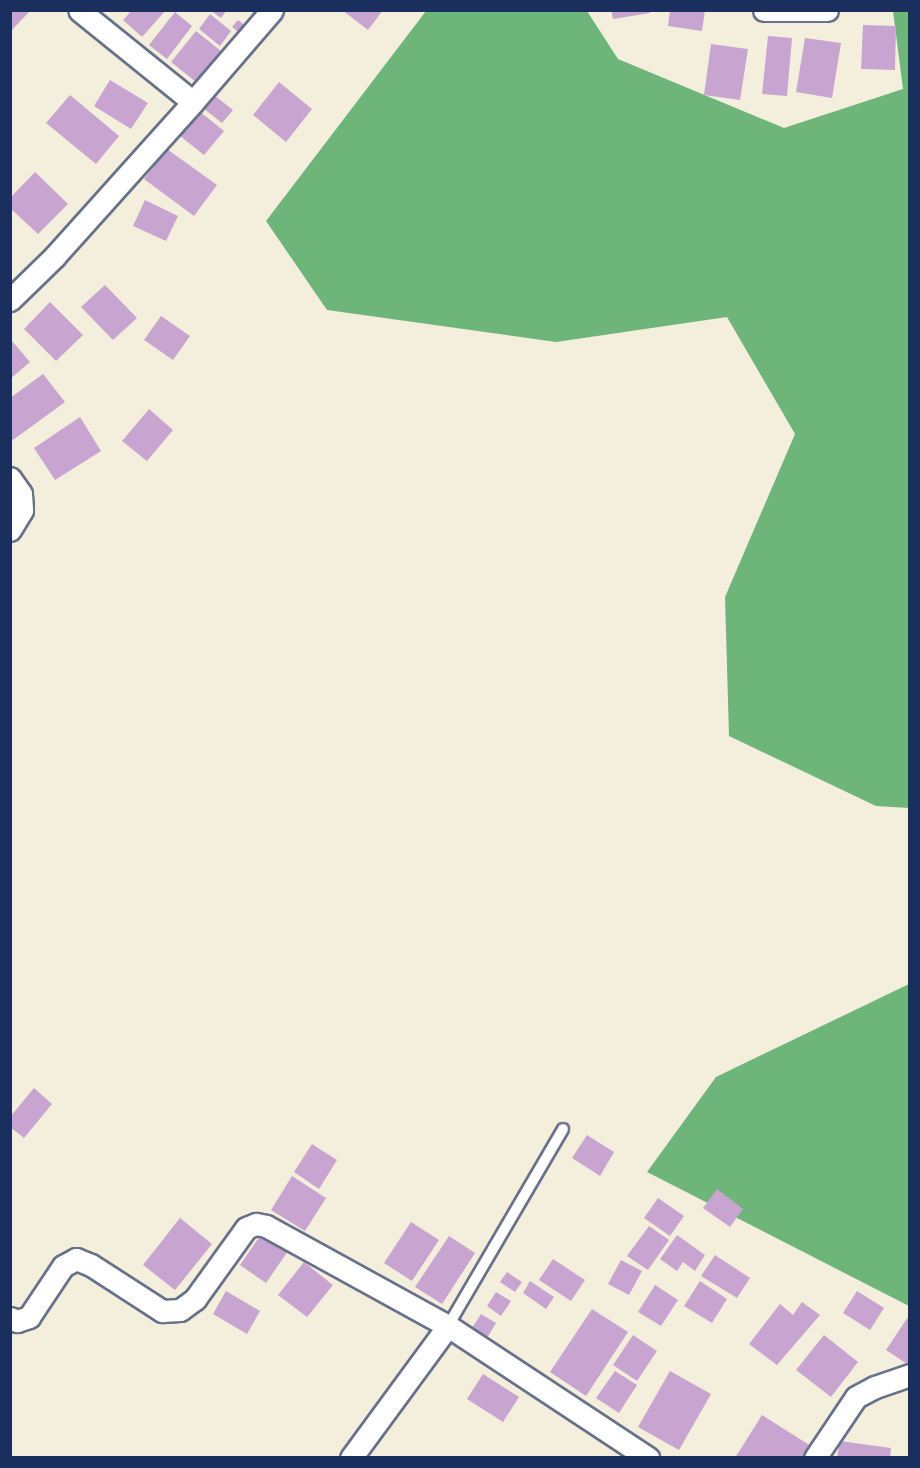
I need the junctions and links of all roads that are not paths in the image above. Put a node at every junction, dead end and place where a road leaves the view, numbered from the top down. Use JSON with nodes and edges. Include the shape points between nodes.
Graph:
{"nodes":[{"id":1,"x":79,"y":10,"type":"edge"},
{"id":2,"x":272,"y":10,"type":"edge"},
{"id":3,"x":764,"y":10,"type":"edge"},
{"id":4,"x":827,"y":10,"type":"edge"},
{"id":5,"x":193,"y":102,"type":"junction"},
{"id":6,"x":10,"y":300,"type":"edge"},
{"id":7,"x":10,"y":478,"type":"edge"},
{"id":8,"x":10,"y":530,"type":"edge"},
{"id":9,"x":563,"y":1129,"type":"dead end"},
{"id":10,"x":10,"y":1318,"type":"edge"},
{"id":11,"x":448,"y":1326,"type":"junction"},
{"id":12,"x":909,"y":1375,"type":"edge"},
{"id":13,"x":351,"y":1458,"type":"edge"},
{"id":14,"x":648,"y":1458,"type":"edge"},
{"id":15,"x":814,"y":1458,"type":"edge"}],
"edges":[{"from":1,"to":5,"type":"street"},
{"from":2,"to":5,"type":"street"},
{"from":3,"to":4,"type":"street"},
{"from":5,"to":6,"type":"street","via":[[54,257]]},
{"from":7,"to":8,"type":"street","via":[[21,495],[22,510]]},
{"from":9,"to":11,"type":"lane"},
{"from":10,"to":11,"type":"street","via":[[17,1321],[29,1317],[63,1266],[76,1259],[162,1311],[180,1310],[195,1299],[246,1228],[256,1224]]},
{"from":11,"to":13,"type":"street"},
{"from":11,"to":14,"type":"street"},
{"from":12,"to":15,"type":"street","via":[[856,1397]]}]}
